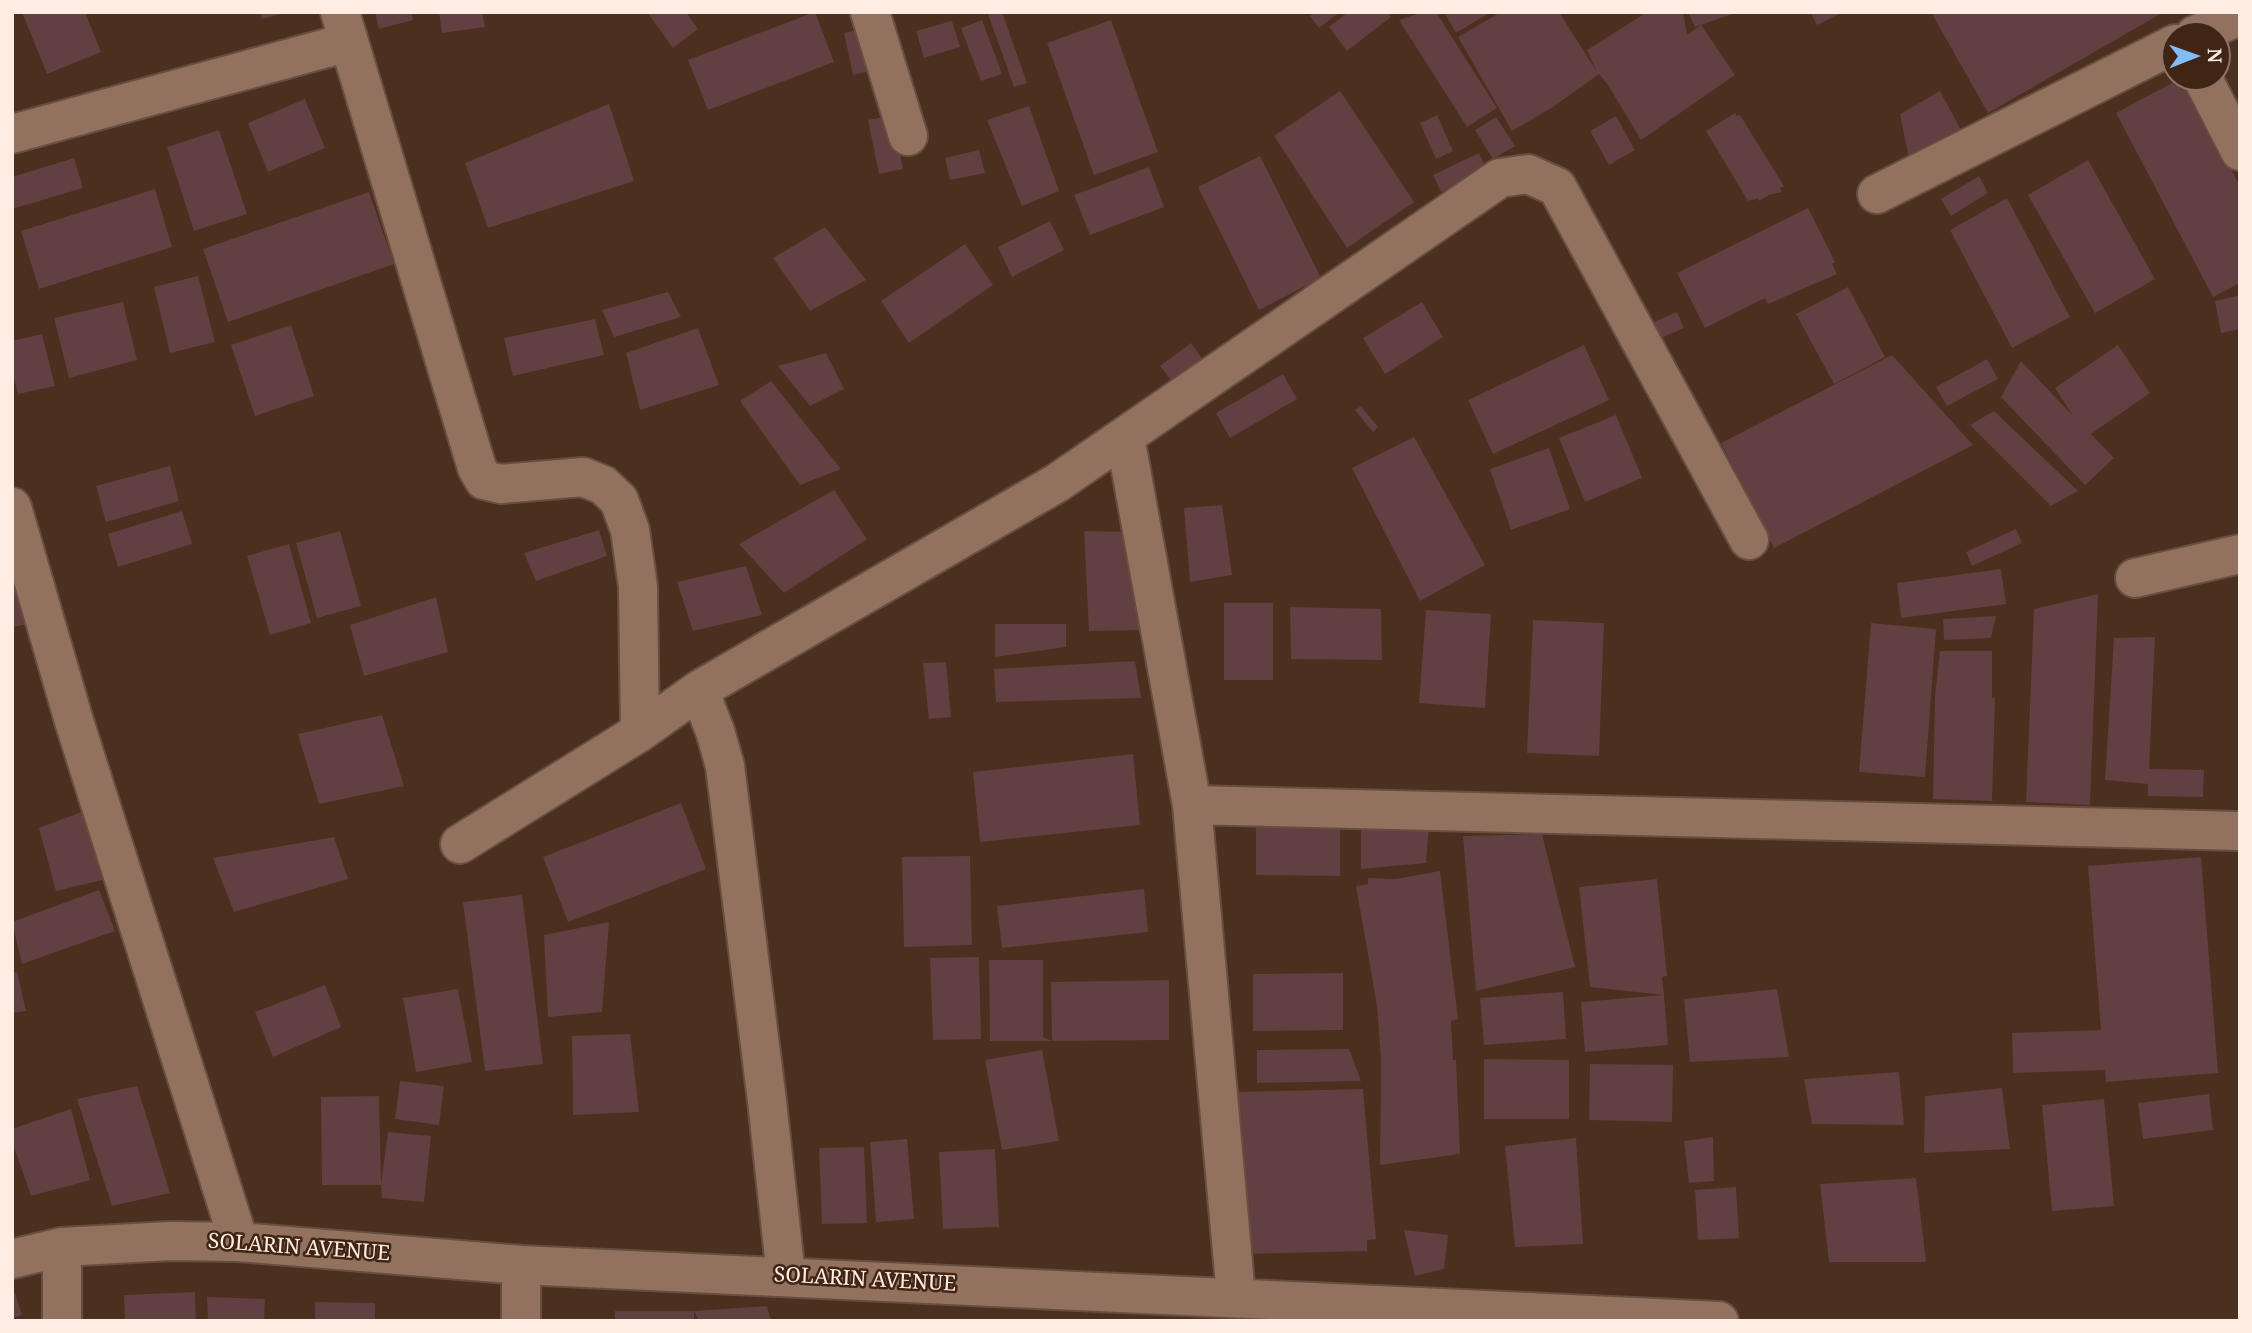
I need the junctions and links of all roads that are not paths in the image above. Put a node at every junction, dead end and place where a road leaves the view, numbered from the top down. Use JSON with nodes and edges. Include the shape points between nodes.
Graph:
{"nodes":[{"id":1,"x":877,"y":14,"type":"edge"},
{"id":2,"x":345,"y":27,"type":"edge"},
{"id":3,"x":2161,"y":51,"type":"edge"},
{"id":4,"x":2209,"y":91,"type":"edge"},
{"id":5,"x":12,"y":134,"type":"edge"},
{"id":6,"x":908,"y":136,"type":"dead end"},
{"id":7,"x":2240,"y":151,"type":"edge"},
{"id":8,"x":1877,"y":194,"type":"dead end"},
{"id":9,"x":1125,"y":437,"type":"junction"},
{"id":10,"x":12,"y":507,"type":"edge"},
{"id":11,"x":1749,"y":540,"type":"dead end"},
{"id":12,"x":2240,"y":554,"type":"edge"},
{"id":13,"x":2135,"y":578,"type":"dead end"},
{"id":14,"x":699,"y":690,"type":"junction"},
{"id":15,"x":640,"y":732,"type":"junction"},
{"id":16,"x":1192,"y":805,"type":"junction"},
{"id":17,"x":2240,"y":831,"type":"edge"},
{"id":18,"x":460,"y":845,"type":"dead end"},
{"id":19,"x":239,"y":1242,"type":"junction"},
{"id":20,"x":62,"y":1247,"type":"junction"},
{"id":21,"x":12,"y":1259,"type":"edge"},
{"id":22,"x":521,"y":1265,"type":"junction"},
{"id":23,"x":786,"y":1276,"type":"junction"},
{"id":24,"x":1236,"y":1296,"type":"junction"},
{"id":25,"x":62,"y":1321,"type":"edge"},
{"id":26,"x":521,"y":1321,"type":"edge"},
{"id":27,"x":1719,"y":1321,"type":"edge"}],
"edges":[{"from":1,"to":6,"type":"street"},
{"from":2,"to":5,"type":"street"},
{"from":2,"to":15,"type":"street","via":[[477,468],[484,480],[501,484],[583,477],[603,485],[619,500],[630,530],[638,587]]},
{"from":3,"to":8,"type":"street"},
{"from":4,"to":7,"type":"street"},
{"from":9,"to":11,"type":"street","via":[[1500,178],[1528,174],[1557,187]]},
{"from":9,"to":14,"type":"street","via":[[1057,483]]},
{"from":9,"to":16,"type":"street"},
{"from":10,"to":19,"type":"street","via":[[74,721]]},
{"from":12,"to":13,"type":"street"},
{"from":14,"to":15,"type":"street"},
{"from":14,"to":23,"type":"street","via":[[725,766]]},
{"from":15,"to":18,"type":"street"},
{"from":16,"to":17,"type":"street"},
{"from":16,"to":24,"type":"street"},
{"from":19,"to":20,"type":"street","name":"SOLARIN AVENUE"},
{"from":19,"to":22,"type":"street","name":"SOLARIN AVENUE"},
{"from":20,"to":21,"type":"street","name":"SOLARIN AVENUE"},
{"from":20,"to":25,"type":"street"},
{"from":22,"to":23,"type":"street","name":"SOLARIN AVENUE"},
{"from":22,"to":26,"type":"street"},
{"from":23,"to":24,"type":"street","name":"SOLARIN AVENUE"},
{"from":24,"to":27,"type":"street","name":"SOLARIN AVENUE"}]}
